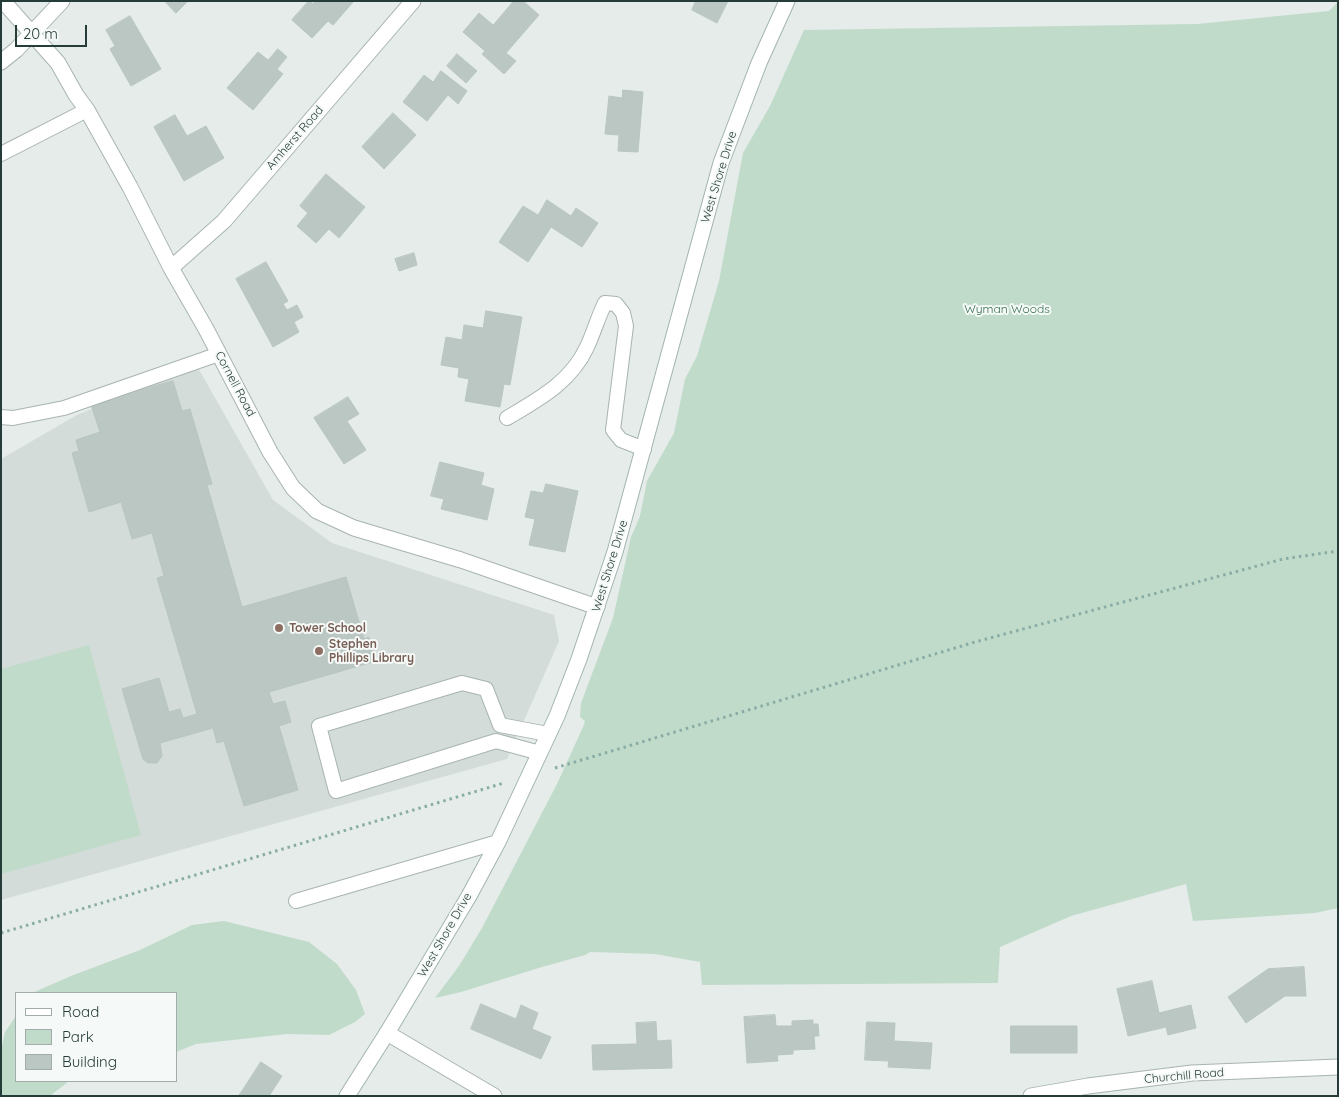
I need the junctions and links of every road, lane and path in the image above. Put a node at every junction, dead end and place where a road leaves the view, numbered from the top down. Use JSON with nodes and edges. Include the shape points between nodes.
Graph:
{"nodes":[{"id":1,"x":3,"y":1,"type":"edge"},
{"id":2,"x":62,"y":1,"type":"edge"},
{"id":3,"x":413,"y":1,"type":"edge"},
{"id":4,"x":787,"y":1,"type":"edge"},
{"id":5,"x":32,"y":33,"type":"junction"},
{"id":6,"x":1,"y":62,"type":"edge"},
{"id":7,"x":87,"y":110,"type":"junction"},
{"id":8,"x":1,"y":154,"type":"edge"},
{"id":9,"x":171,"y":268,"type":"junction"},
{"id":10,"x":219,"y":354,"type":"junction"},
{"id":11,"x":1,"y":417,"type":"edge"},
{"id":12,"x":507,"y":418,"type":"dead end"},
{"id":13,"x":644,"y":449,"type":"junction"},
{"id":14,"x":1338,"y":551,"type":"edge"},
{"id":15,"x":597,"y":607,"type":"junction"},
{"id":16,"x":548,"y":734,"type":"junction"},
{"id":17,"x":540,"y":753,"type":"junction"},
{"id":18,"x":529,"y":776,"type":"junction"},
{"id":19,"x":498,"y":842,"type":"junction"},
{"id":20,"x":296,"y":901,"type":"dead end"},
{"id":21,"x":1,"y":932,"type":"edge"},
{"id":22,"x":387,"y":1033,"type":"junction"},
{"id":23,"x":1338,"y":1067,"type":"edge"},
{"id":24,"x":346,"y":1096,"type":"edge"},
{"id":25,"x":494,"y":1096,"type":"edge"},
{"id":26,"x":1031,"y":1096,"type":"edge"}],
"edges":[{"from":1,"to":5,"type":"street","name":"Cornell Road"},
{"from":2,"to":5,"type":"street"},
{"from":3,"to":9,"type":"street","name":"Amherst Road","via":[[224,221]]},
{"from":4,"to":13,"type":"street","name":"West Shore Drive","via":[[759,63],[722,163]]},
{"from":5,"to":6,"type":"street"},
{"from":5,"to":7,"type":"street","name":"Cornell Road","via":[[58,63]]},
{"from":7,"to":8,"type":"lane"},
{"from":7,"to":9,"type":"street","name":"Cornell Road"},
{"from":9,"to":10,"type":"street","name":"Cornell Road"},
{"from":10,"to":11,"type":"lane","via":[[64,408],[13,418]]},
{"from":10,"to":15,"type":"street","name":"Cornell Road","via":[[270,452],[293,488],[317,511],[354,528],[461,560]]},
{"from":12,"to":13,"type":"lane","via":[[547,394],[570,375],[587,347],[606,303],[616,304],[623,312],[626,326],[613,430],[621,440]]},
{"from":13,"to":15,"type":"street","name":"West Shore Drive"},
{"from":14,"to":18,"type":"path","via":[[1283,559],[975,642]]},
{"from":15,"to":16,"type":"street","name":"West Shore Drive"},
{"from":16,"to":17,"type":"street","name":"West Shore Drive"},
{"from":16,"to":17,"type":"lane","via":[[500,725],[486,689],[462,683],[319,726],[336,791],[496,741]]},
{"from":17,"to":18,"type":"street","name":"West Shore Drive"},
{"from":18,"to":19,"type":"street","name":"West Shore Drive"},
{"from":18,"to":21,"type":"path"},
{"from":19,"to":20,"type":"lane"},
{"from":19,"to":22,"type":"street","name":"West Shore Drive"},
{"from":22,"to":24,"type":"street","name":"West Shore Drive"},
{"from":22,"to":25,"type":"street"},
{"from":23,"to":26,"type":"street","name":"Churchill Road","via":[[1192,1074]]}]}
